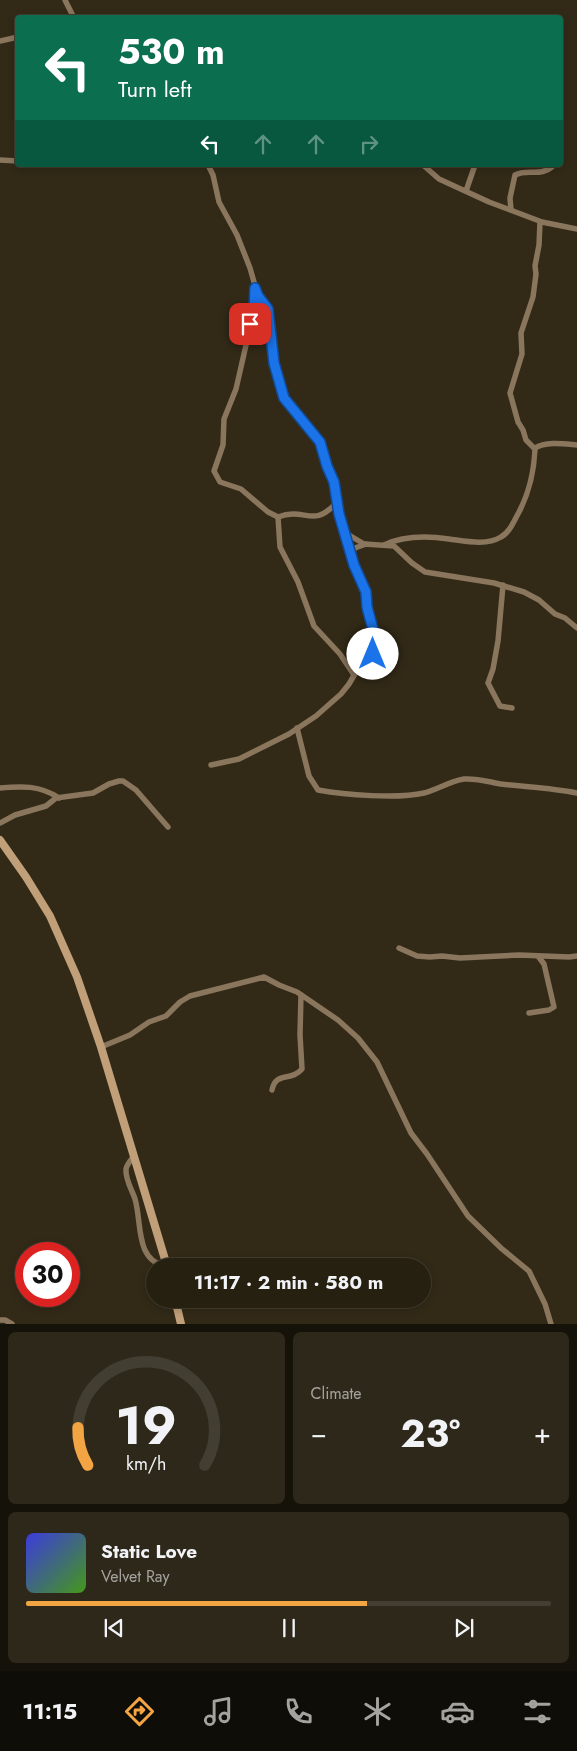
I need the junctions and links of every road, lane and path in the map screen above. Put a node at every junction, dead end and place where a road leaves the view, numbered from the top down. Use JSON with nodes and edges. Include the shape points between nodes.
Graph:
{"nodes":[{"id":1,"x":65,"y":0,"type":"edge"},
{"id":2,"x":72,"y":15,"type":"edge"},
{"id":3,"x":15,"y":38,"type":"edge"},
{"id":4,"x":0,"y":41,"type":"edge"},
{"id":5,"x":0,"y":160,"type":"edge"},
{"id":6,"x":15,"y":161,"type":"edge"},
{"id":7,"x":209,"y":167,"type":"edge"},
{"id":8,"x":425,"y":167,"type":"edge"},
{"id":9,"x":474,"y":167,"type":"edge"},
{"id":10,"x":551,"y":167,"type":"edge"},
{"id":11,"x":466,"y":191,"type":"junction"},
{"id":12,"x":511,"y":210,"type":"junction"},
{"id":13,"x":540,"y":222,"type":"junction"},
{"id":14,"x":577,"y":229,"type":"edge"},
{"id":15,"x":255,"y":288,"type":"junction"},
{"id":16,"x":577,"y":445,"type":"edge"},
{"id":17,"x":535,"y":448,"type":"junction"},
{"id":18,"x":337,"y":502,"type":"junction"},
{"id":19,"x":278,"y":517,"type":"junction"},
{"id":20,"x":344,"y":532,"type":"junction"},
{"id":21,"x":366,"y":544,"type":"junction"},
{"id":22,"x":384,"y":545,"type":"junction"},
{"id":23,"x":351,"y":554,"type":"junction"},
{"id":24,"x":503,"y":585,"type":"junction"},
{"id":25,"x":577,"y":628,"type":"edge"},
{"id":26,"x":354,"y":675,"type":"junction"},
{"id":27,"x":512,"y":708,"type":"dead end"},
{"id":28,"x":298,"y":728,"type":"junction"},
{"id":29,"x":212,"y":765,"type":"dead end"},
{"id":30,"x":0,"y":788,"type":"edge"},
{"id":31,"x":577,"y":793,"type":"edge"},
{"id":32,"x":59,"y":798,"type":"junction"},
{"id":33,"x":0,"y":823,"type":"edge"},
{"id":34,"x":168,"y":827,"type":"dead end"},
{"id":35,"x":0,"y":840,"type":"edge"},
{"id":36,"x":399,"y":948,"type":"dead end"},
{"id":37,"x":538,"y":956,"type":"junction"},
{"id":38,"x":577,"y":956,"type":"edge"},
{"id":39,"x":301,"y":995,"type":"junction"},
{"id":40,"x":528,"y":1013,"type":"dead end"},
{"id":41,"x":101,"y":1047,"type":"junction"},
{"id":42,"x":272,"y":1090,"type":"dead end"},
{"id":43,"x":134,"y":1156,"type":"junction"},
{"id":44,"x":132,"y":1191,"type":"junction"},
{"id":45,"x":146,"y":1193,"type":"junction"},
{"id":46,"x":150,"y":1258,"type":"edge"},
{"id":47,"x":164,"y":1258,"type":"edge"},
{"id":48,"x":177,"y":1308,"type":"edge"},
{"id":49,"x":0,"y":1320,"type":"edge"},
{"id":50,"x":12,"y":1324,"type":"edge"},
{"id":51,"x":181,"y":1324,"type":"edge"},
{"id":52,"x":551,"y":1324,"type":"edge"}],
"edges":[{"from":1,"to":2,"type":"street"},
{"from":3,"to":4,"type":"street"},
{"from":5,"to":6,"type":"street"},
{"from":7,"to":15,"type":"street","via":[[219,202],[237,236]]},
{"from":8,"to":11,"type":"street","via":[[439,178]]},
{"from":9,"to":11,"type":"street"},
{"from":10,"to":12,"type":"street","via":[[542,172],[515,175]]},
{"from":11,"to":12,"type":"street"},
{"from":12,"to":13,"type":"street"},
{"from":13,"to":14,"type":"street"},
{"from":13,"to":17,"type":"street","via":[[532,297],[522,333],[522,354],[510,393],[525,438]]},
{"from":15,"to":18,"type":"street","via":[[268,309],[274,363],[281,391],[321,444],[336,486]]},
{"from":15,"to":19,"type":"street","via":[[254,310],[233,400],[224,420],[223,446],[214,471],[220,482],[240,489]]},
{"from":16,"to":17,"type":"street","via":[[547,444]]},
{"from":17,"to":22,"type":"street","via":[[528,491],[512,526],[501,537],[472,542],[407,538]]},
{"from":18,"to":19,"type":"street","via":[[318,517],[298,514]]},
{"from":18,"to":20,"type":"street"},
{"from":19,"to":26,"type":"street","via":[[280,547],[298,582],[314,626]]},
{"from":20,"to":21,"type":"street"},
{"from":20,"to":23,"type":"street"},
{"from":21,"to":22,"type":"street"},
{"from":21,"to":23,"type":"street","via":[[355,548]]},
{"from":22,"to":24,"type":"street","via":[[394,546],[425,572]]},
{"from":23,"to":26,"type":"street","via":[[366,592],[374,633],[371,659]]},
{"from":24,"to":25,"type":"street","via":[[539,600]]},
{"from":24,"to":27,"type":"street","via":[[498,640],[488,683],[500,706]]},
{"from":26,"to":28,"type":"street","via":[[341,694]]},
{"from":28,"to":29,"type":"street","via":[[239,759]]},
{"from":28,"to":31,"type":"street","via":[[309,776],[320,791],[413,795],[471,779]]},
{"from":30,"to":32,"type":"street","via":[[29,786]]},
{"from":32,"to":33,"type":"street"},
{"from":32,"to":34,"type":"street","via":[[93,793],[123,781],[136,790]]},
{"from":35,"to":41,"type":"main road","via":[[55,926],[77,976]]},
{"from":36,"to":37,"type":"street","via":[[417,956],[430,957]]},
{"from":37,"to":38,"type":"street"},
{"from":37,"to":40,"type":"street","via":[[544,964],[554,1007]]},
{"from":39,"to":41,"type":"street","via":[[266,977],[226,986],[186,997],[166,1016]]},
{"from":39,"to":42,"type":"street","via":[[302,1069],[296,1075],[276,1080]]},
{"from":39,"to":52,"type":"street","via":[[338,1020],[378,1062],[405,1122],[468,1216],[529,1271]]},
{"from":41,"to":43,"type":"main road"},
{"from":43,"to":44,"type":"street","via":[[126,1170]]},
{"from":43,"to":45,"type":"main road"},
{"from":44,"to":45,"type":"street"},
{"from":44,"to":46,"type":"street","via":[[142,1240]]},
{"from":45,"to":47,"type":"main road"},
{"from":48,"to":51,"type":"main road"},
{"from":49,"to":50,"type":"street"}]}
